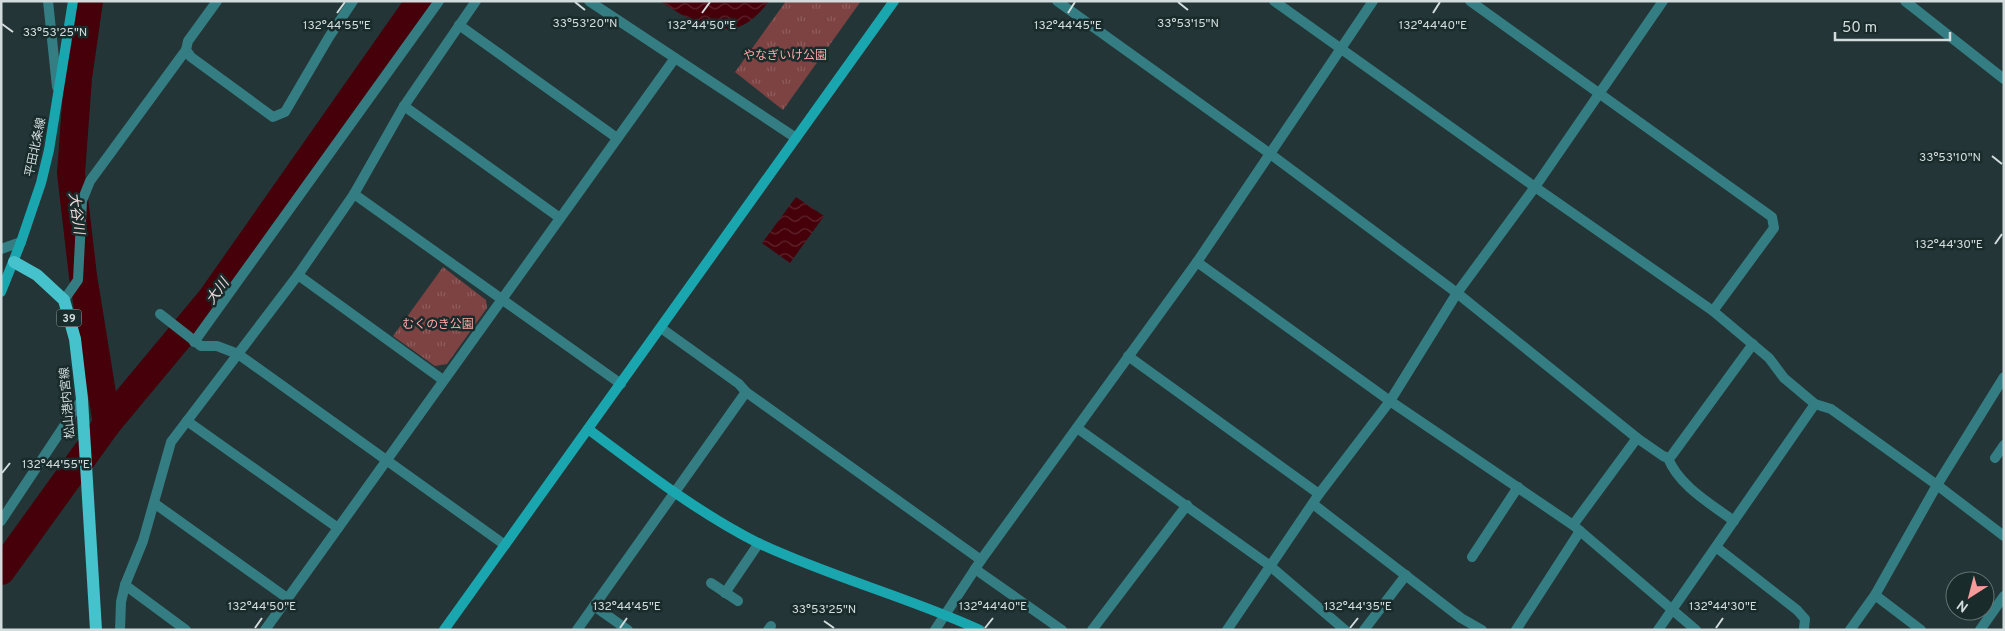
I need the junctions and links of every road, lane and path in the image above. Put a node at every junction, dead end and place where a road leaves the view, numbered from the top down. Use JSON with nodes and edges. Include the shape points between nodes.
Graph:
{"nodes":[{"id":1,"x":48,"y":1,"type":"edge"},
{"id":2,"x":73,"y":1,"type":"edge"},
{"id":3,"x":217,"y":1,"type":"edge"},
{"id":4,"x":353,"y":1,"type":"edge"},
{"id":5,"x":439,"y":1,"type":"edge"},
{"id":6,"x":476,"y":1,"type":"edge"},
{"id":7,"x":589,"y":1,"type":"edge"},
{"id":8,"x":894,"y":1,"type":"edge"},
{"id":9,"x":1057,"y":1,"type":"edge"},
{"id":10,"x":1274,"y":1,"type":"edge"},
{"id":11,"x":1373,"y":1,"type":"edge"},
{"id":12,"x":1470,"y":1,"type":"edge"},
{"id":13,"x":1663,"y":1,"type":"edge"},
{"id":14,"x":1905,"y":1,"type":"edge"},
{"id":15,"x":459,"y":25,"type":"junction"},
{"id":16,"x":1341,"y":49,"type":"junction"},
{"id":17,"x":186,"y":50,"type":"junction"},
{"id":18,"x":675,"y":58,"type":"junction"},
{"id":19,"x":2004,"y":79,"type":"edge"},
{"id":20,"x":58,"y":93,"type":"junction"},
{"id":21,"x":1599,"y":94,"type":"junction"},
{"id":22,"x":404,"y":106,"type":"junction"},
{"id":23,"x":617,"y":138,"type":"junction"},
{"id":24,"x":796,"y":138,"type":"junction"},
{"id":25,"x":1270,"y":153,"type":"junction"},
{"id":26,"x":1535,"y":187,"type":"junction"},
{"id":27,"x":354,"y":194,"type":"junction"},
{"id":28,"x":560,"y":218,"type":"junction"},
{"id":29,"x":21,"y":242,"type":"junction"},
{"id":30,"x":1,"y":249,"type":"edge"},
{"id":31,"x":14,"y":262,"type":"junction"},
{"id":32,"x":1197,"y":262,"type":"junction"},
{"id":33,"x":298,"y":275,"type":"junction"},
{"id":34,"x":1,"y":292,"type":"edge"},
{"id":35,"x":1457,"y":293,"type":"junction"},
{"id":36,"x":502,"y":299,"type":"junction"},
{"id":37,"x":64,"y":300,"type":"junction"},
{"id":38,"x":1713,"y":311,"type":"junction"},
{"id":39,"x":160,"y":314,"type":"dead end"},
{"id":40,"x":661,"y":328,"type":"junction"},
{"id":41,"x":190,"y":339,"type":"junction"},
{"id":42,"x":1753,"y":344,"type":"junction"},
{"id":43,"x":238,"y":354,"type":"junction"},
{"id":44,"x":1128,"y":356,"type":"junction"},
{"id":45,"x":443,"y":380,"type":"junction"},
{"id":46,"x":621,"y":384,"type":"junction"},
{"id":47,"x":2002,"y":384,"type":"edge"},
{"id":48,"x":746,"y":392,"type":"junction"},
{"id":49,"x":82,"y":399,"type":"junction"},
{"id":50,"x":1390,"y":401,"type":"junction"},
{"id":51,"x":1815,"y":404,"type":"junction"},
{"id":52,"x":187,"y":421,"type":"junction"},
{"id":53,"x":1077,"y":428,"type":"junction"},
{"id":54,"x":588,"y":430,"type":"junction"},
{"id":55,"x":1637,"y":438,"type":"junction"},
{"id":56,"x":2004,"y":445,"type":"edge"},
{"id":57,"x":1668,"y":458,"type":"junction"},
{"id":58,"x":1995,"y":458,"type":"dead end"},
{"id":59,"x":385,"y":461,"type":"junction"},
{"id":60,"x":1937,"y":485,"type":"junction"},
{"id":61,"x":1518,"y":488,"type":"junction"},
{"id":62,"x":674,"y":492,"type":"junction"},
{"id":63,"x":1319,"y":494,"type":"junction"},
{"id":64,"x":154,"y":503,"type":"junction"},
{"id":65,"x":1312,"y":504,"type":"junction"},
{"id":66,"x":1186,"y":505,"type":"junction"},
{"id":67,"x":1,"y":521,"type":"edge"},
{"id":68,"x":1734,"y":521,"type":"junction"},
{"id":69,"x":338,"y":528,"type":"junction"},
{"id":70,"x":1577,"y":528,"type":"junction"},
{"id":71,"x":2004,"y":536,"type":"edge"},
{"id":72,"x":759,"y":543,"type":"junction"},
{"id":73,"x":505,"y":544,"type":"junction"},
{"id":74,"x":1716,"y":547,"type":"junction"},
{"id":75,"x":1472,"y":557,"type":"dead end"},
{"id":76,"x":981,"y":560,"type":"junction"},
{"id":77,"x":1269,"y":565,"type":"junction"},
{"id":78,"x":975,"y":569,"type":"junction"},
{"id":79,"x":1406,"y":575,"type":"junction"},
{"id":80,"x":711,"y":583,"type":"dead end"},
{"id":81,"x":125,"y":585,"type":"junction"},
{"id":82,"x":725,"y":593,"type":"junction"},
{"id":83,"x":1876,"y":595,"type":"junction"},
{"id":84,"x":2004,"y":596,"type":"edge"},
{"id":85,"x":287,"y":598,"type":"junction"},
{"id":86,"x":738,"y":601,"type":"dead end"},
{"id":87,"x":594,"y":606,"type":"junction"},
{"id":88,"x":1672,"y":610,"type":"junction"},
{"id":89,"x":946,"y":614,"type":"junction"},
{"id":90,"x":1804,"y":628,"type":"dead end"},
{"id":91,"x":96,"y":630,"type":"edge"},
{"id":92,"x":120,"y":630,"type":"edge"},
{"id":93,"x":186,"y":630,"type":"edge"},
{"id":94,"x":265,"y":630,"type":"edge"},
{"id":95,"x":444,"y":630,"type":"edge"},
{"id":96,"x":577,"y":630,"type":"edge"},
{"id":97,"x":628,"y":630,"type":"edge"},
{"id":98,"x":935,"y":630,"type":"edge"},
{"id":99,"x":980,"y":630,"type":"edge"},
{"id":100,"x":1062,"y":630,"type":"edge"},
{"id":101,"x":1092,"y":630,"type":"edge"},
{"id":102,"x":1226,"y":630,"type":"edge"},
{"id":103,"x":1345,"y":630,"type":"edge"},
{"id":104,"x":1364,"y":630,"type":"edge"},
{"id":105,"x":1482,"y":630,"type":"edge"},
{"id":106,"x":1516,"y":630,"type":"edge"},
{"id":107,"x":1658,"y":630,"type":"edge"},
{"id":108,"x":1696,"y":630,"type":"edge"},
{"id":109,"x":1850,"y":630,"type":"edge"},
{"id":110,"x":1921,"y":630,"type":"edge"},
{"id":111,"x":1980,"y":630,"type":"edge"}],
"edges":[{"from":1,"to":20,"type":"street"},
{"from":2,"to":20,"type":"street","name":"平田北条線"},
{"from":3,"to":17,"type":"street","via":[[188,41]]},
{"from":4,"to":17,"type":"street","via":[[280,116],[273,117]]},
{"from":5,"to":41,"type":"street"},
{"from":6,"to":15,"type":"street"},
{"from":7,"to":18,"type":"street"},
{"from":8,"to":24,"type":"street"},
{"from":9,"to":25,"type":"street"},
{"from":10,"to":16,"type":"street"},
{"from":11,"to":16,"type":"street"},
{"from":12,"to":21,"type":"street"},
{"from":13,"to":21,"type":"street"},
{"from":14,"to":19,"type":"street"},
{"from":15,"to":22,"type":"street"},
{"from":15,"to":23,"type":"street"},
{"from":16,"to":25,"type":"street"},
{"from":16,"to":26,"type":"street"},
{"from":17,"to":37,"type":"street","via":[[90,181],[82,201],[78,280]]},
{"from":18,"to":23,"type":"street"},
{"from":18,"to":24,"type":"street"},
{"from":20,"to":29,"type":"street","name":"平田北条線","via":[[41,183]]},
{"from":21,"to":26,"type":"street"},
{"from":21,"to":38,"type":"street","via":[[1772,217],[1774,228]]},
{"from":22,"to":27,"type":"street"},
{"from":22,"to":28,"type":"street"},
{"from":23,"to":28,"type":"street"},
{"from":24,"to":40,"type":"street"},
{"from":25,"to":32,"type":"street"},
{"from":25,"to":35,"type":"street"},
{"from":26,"to":35,"type":"street"},
{"from":26,"to":38,"type":"street"},
{"from":27,"to":33,"type":"street"},
{"from":27,"to":36,"type":"street"},
{"from":28,"to":36,"type":"street"},
{"from":29,"to":30,"type":"street"},
{"from":29,"to":31,"type":"street","name":"平田北条線"},
{"from":31,"to":34,"type":"street","name":"平田北条線"},
{"from":31,"to":37,"type":"main road","number":"39","via":[[37,275]]},
{"from":32,"to":44,"type":"street"},
{"from":32,"to":50,"type":"street"},
{"from":33,"to":43,"type":"street"},
{"from":33,"to":45,"type":"street"},
{"from":35,"to":50,"type":"street"},
{"from":35,"to":55,"type":"street"},
{"from":36,"to":45,"type":"street"},
{"from":36,"to":46,"type":"street"},
{"from":37,"to":49,"type":"main road","name":"松山港内宮線","number":"39","via":[[75,339]]},
{"from":38,"to":42,"type":"street"},
{"from":39,"to":41,"type":"street"},
{"from":40,"to":46,"type":"street"},
{"from":40,"to":48,"type":"street"},
{"from":41,"to":43,"type":"street","via":[[201,346],[217,346]]},
{"from":42,"to":51,"type":"street","via":[[1784,378]]},
{"from":42,"to":57,"type":"street"},
{"from":43,"to":52,"type":"street"},
{"from":43,"to":59,"type":"street"},
{"from":44,"to":53,"type":"street"},
{"from":44,"to":63,"type":"street"},
{"from":45,"to":59,"type":"street"},
{"from":46,"to":54,"type":"street"},
{"from":47,"to":60,"type":"street"},
{"from":48,"to":62,"type":"street"},
{"from":48,"to":76,"type":"street"},
{"from":49,"to":67,"type":"street"},
{"from":49,"to":91,"type":"main road","name":"松山港内宮線","number":"39"},
{"from":50,"to":61,"type":"street"},
{"from":50,"to":63,"type":"street"},
{"from":51,"to":60,"type":"street","via":[[1831,409]]},
{"from":51,"to":68,"type":"street"},
{"from":52,"to":64,"type":"street","via":[[171,442]]},
{"from":52,"to":69,"type":"street"},
{"from":53,"to":66,"type":"street"},
{"from":53,"to":76,"type":"street"},
{"from":54,"to":62,"type":"street"},
{"from":54,"to":73,"type":"street"},
{"from":55,"to":57,"type":"street"},
{"from":55,"to":70,"type":"street"},
{"from":56,"to":58,"type":"street"},
{"from":57,"to":68,"type":"street","via":[[1673,470],[1696,492]]},
{"from":59,"to":69,"type":"street"},
{"from":59,"to":73,"type":"street"},
{"from":60,"to":71,"type":"street"},
{"from":60,"to":83,"type":"street"},
{"from":61,"to":70,"type":"street"},
{"from":61,"to":75,"type":"street"},
{"from":62,"to":72,"type":"street"},
{"from":62,"to":87,"type":"street"},
{"from":63,"to":65,"type":"street"},
{"from":64,"to":81,"type":"street"},
{"from":64,"to":85,"type":"street"},
{"from":65,"to":77,"type":"street"},
{"from":65,"to":79,"type":"street"},
{"from":66,"to":77,"type":"street"},
{"from":66,"to":101,"type":"street"},
{"from":68,"to":74,"type":"street"},
{"from":69,"to":85,"type":"street"},
{"from":70,"to":88,"type":"street"},
{"from":70,"to":106,"type":"street"},
{"from":72,"to":82,"type":"street"},
{"from":72,"to":89,"type":"street"},
{"from":73,"to":95,"type":"street"},
{"from":74,"to":88,"type":"street"},
{"from":74,"to":90,"type":"street","via":[[1797,610],[1805,619]]},
{"from":76,"to":78,"type":"street"},
{"from":77,"to":102,"type":"street"},
{"from":77,"to":103,"type":"street"},
{"from":78,"to":89,"type":"street"},
{"from":78,"to":100,"type":"street"},
{"from":79,"to":104,"type":"street"},
{"from":79,"to":105,"type":"street"},
{"from":80,"to":82,"type":"street"},
{"from":81,"to":92,"type":"street"},
{"from":81,"to":93,"type":"street"},
{"from":82,"to":86,"type":"street"},
{"from":83,"to":109,"type":"street"},
{"from":83,"to":110,"type":"street"},
{"from":84,"to":111,"type":"street"},
{"from":85,"to":94,"type":"street"},
{"from":87,"to":96,"type":"street"},
{"from":87,"to":97,"type":"street"},
{"from":88,"to":107,"type":"street"},
{"from":88,"to":108,"type":"street"},
{"from":89,"to":98,"type":"street"},
{"from":89,"to":99,"type":"street"}]}
